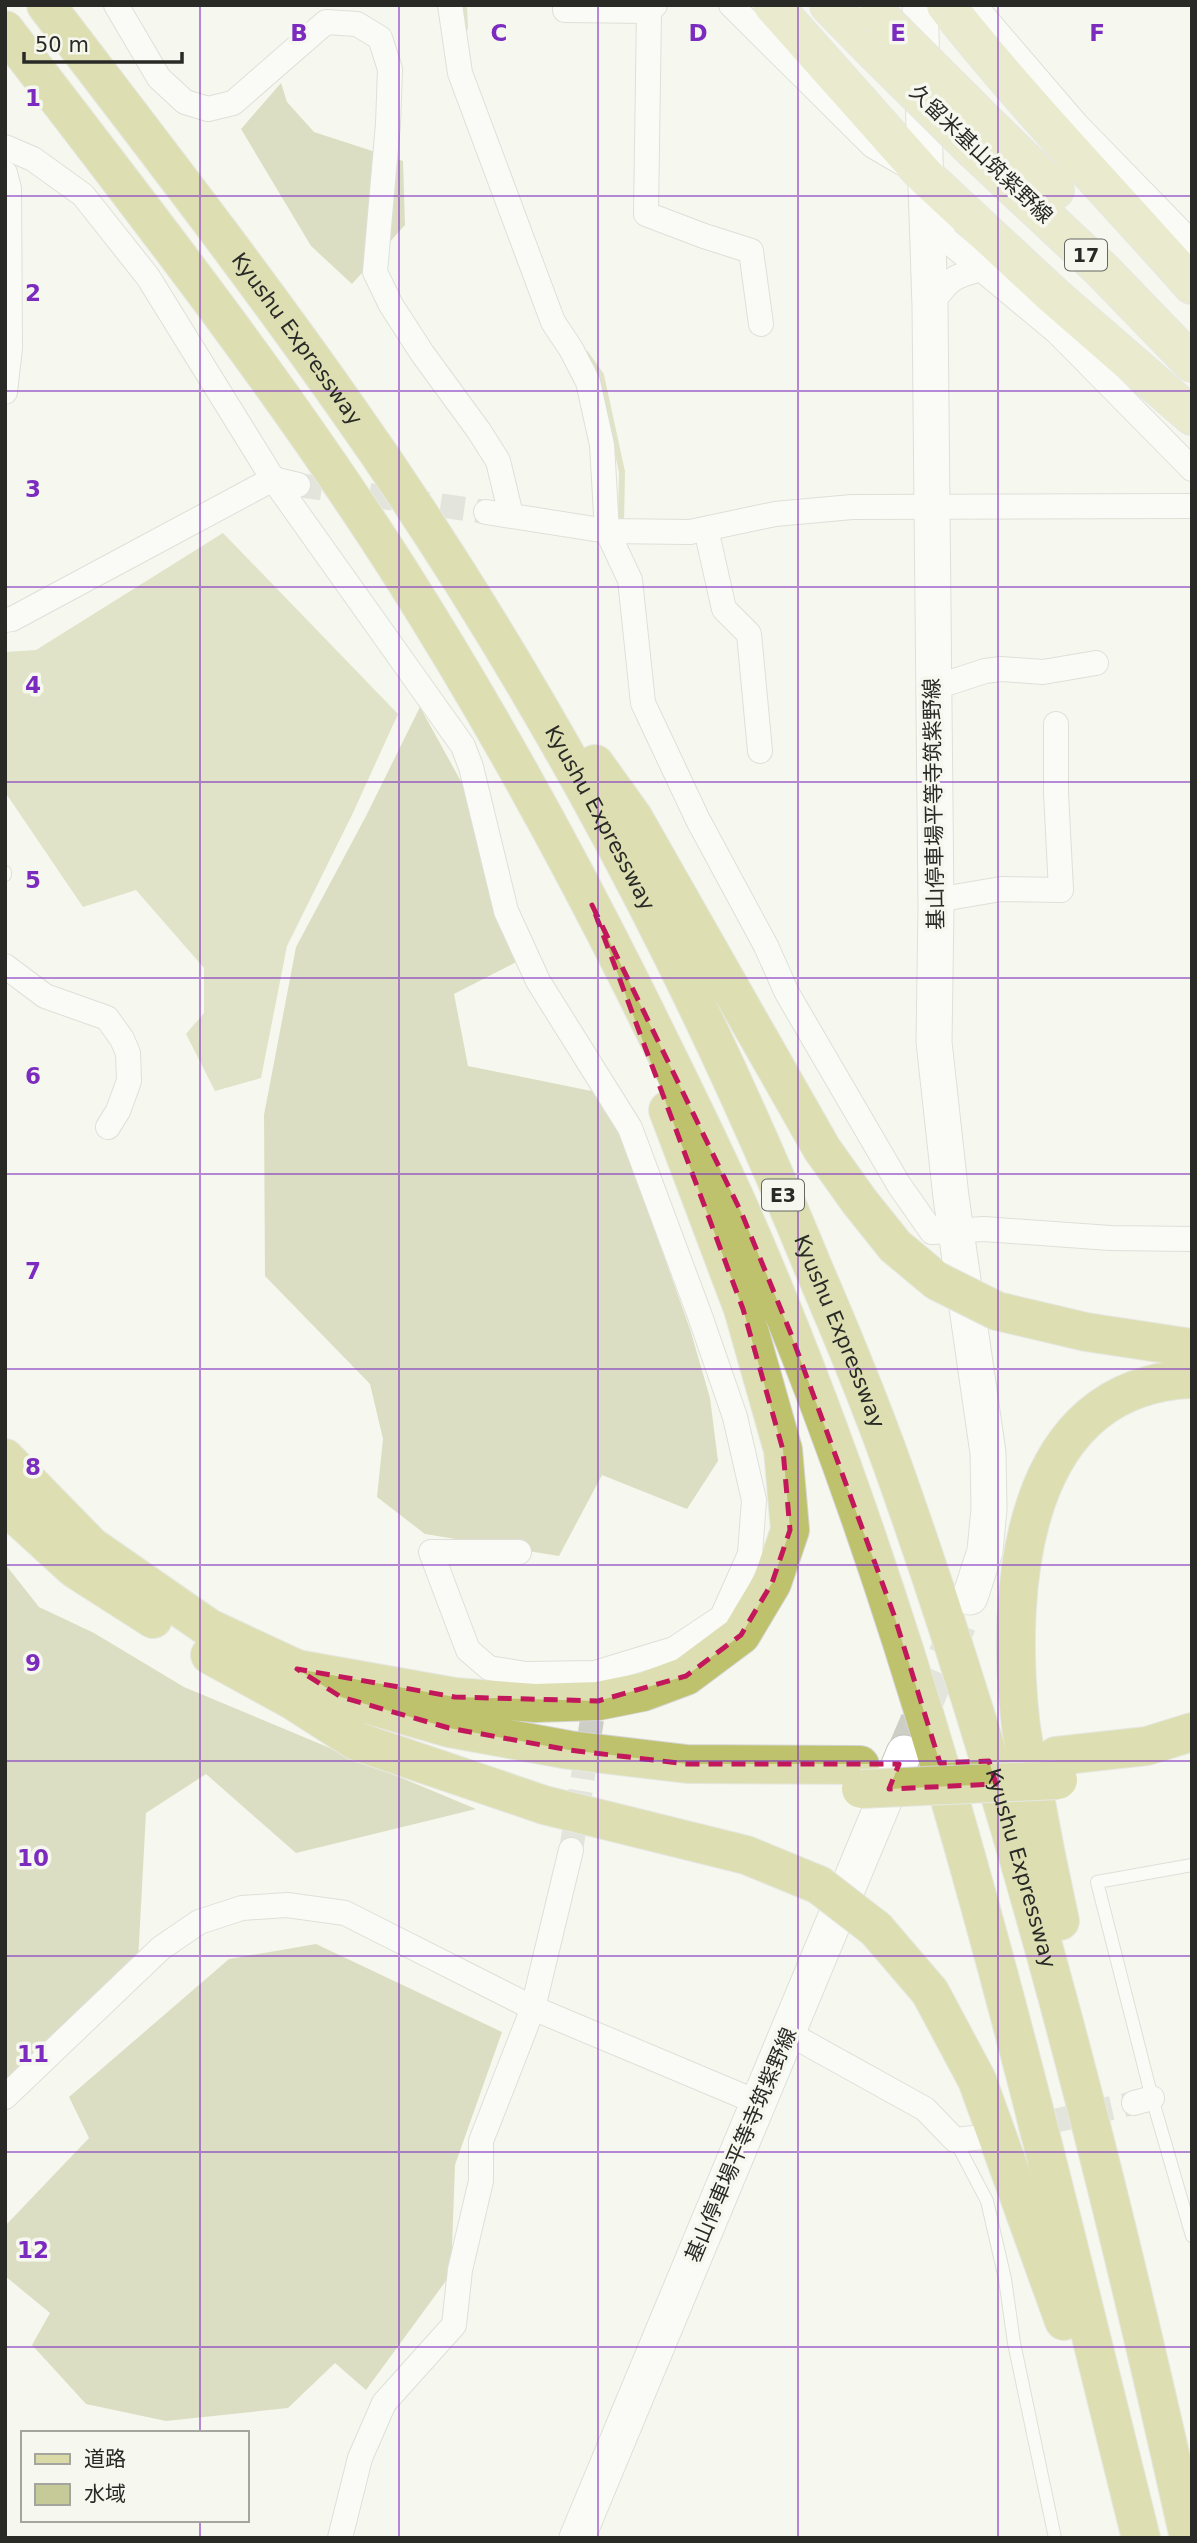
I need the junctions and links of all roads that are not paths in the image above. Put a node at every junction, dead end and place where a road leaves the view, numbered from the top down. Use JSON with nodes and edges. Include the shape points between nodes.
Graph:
{"nodes":[{"id":1,"x":46,"y":5,"type":"edge"},
{"id":2,"x":116,"y":5,"type":"edge"},
{"id":3,"x":450,"y":5,"type":"edge"},
{"id":4,"x":565,"y":5,"type":"edge"},
{"id":5,"x":731,"y":5,"type":"edge"},
{"id":6,"x":773,"y":5,"type":"edge"},
{"id":7,"x":829,"y":5,"type":"edge"},
{"id":8,"x":920,"y":5,"type":"edge"},
{"id":9,"x":946,"y":5,"type":"edge"},
{"id":10,"x":974,"y":5,"type":"edge"},
{"id":11,"x":652,"y":8,"type":"edge"},
{"id":12,"x":873,"y":10,"type":"edge"},
{"id":13,"x":5,"y":30,"type":"edge"},
{"id":14,"x":977,"y":133,"type":"junction"},
{"id":15,"x":5,"y":147,"type":"edge"},
{"id":16,"x":5,"y":173,"type":"edge"},
{"id":17,"x":926,"y":177,"type":"junction"},
{"id":18,"x":1192,"y":243,"type":"edge"},
{"id":19,"x":982,"y":269,"type":"junction"},
{"id":20,"x":1192,"y":285,"type":"edge"},
{"id":21,"x":930,"y":306,"type":"junction"},
{"id":22,"x":761,"y":324,"type":"dead end"},
{"id":23,"x":1192,"y":327,"type":"edge"},
{"id":24,"x":1192,"y":363,"type":"edge"},
{"id":25,"x":5,"y":392,"type":"edge"},
{"id":26,"x":1192,"y":416,"type":"edge"},
{"id":27,"x":1192,"y":469,"type":"edge"},
{"id":28,"x":272,"y":479,"type":"junction"},
{"id":29,"x":298,"y":485,"type":"tunnel mouth"},
{"id":30,"x":1192,"y":506,"type":"edge"},
{"id":31,"x":930,"y":507,"type":"junction"},
{"id":32,"x":706,"y":529,"type":"junction"},
{"id":33,"x":607,"y":531,"type":"junction"},
{"id":34,"x":439,"y":546,"type":"junction"},
{"id":35,"x":5,"y":620,"type":"edge"},
{"id":36,"x":1096,"y":663,"type":"dead end"},
{"id":37,"x":933,"y":688,"type":"junction"},
{"id":38,"x":1056,"y":724,"type":"dead end"},
{"id":39,"x":760,"y":751,"type":"dead end"},
{"id":40,"x":936,"y":900,"type":"junction"},
{"id":41,"x":592,"y":905,"type":"junction"},
{"id":42,"x":5,"y":966,"type":"edge"},
{"id":43,"x":108,"y":1127,"type":"dead end"},
{"id":44,"x":956,"y":1231,"type":"junction"},
{"id":45,"x":1192,"y":1239,"type":"edge"},
{"id":46,"x":1192,"y":1348,"type":"edge"},
{"id":47,"x":1192,"y":1379,"type":"edge"},
{"id":48,"x":5,"y":1458,"type":"edge"},
{"id":49,"x":5,"y":1505,"type":"edge"},
{"id":50,"x":519,"y":1552,"type":"dead end"},
{"id":51,"x":970,"y":1597,"type":"tunnel mouth"},
{"id":52,"x":295,"y":1684,"type":"junction"},
{"id":53,"x":1192,"y":1732,"type":"edge"},
{"id":54,"x":904,"y":1753,"type":"tunnel mouth"},
{"id":55,"x":1192,"y":1759,"type":"edge"},
{"id":56,"x":1057,"y":1768,"type":"junction"},
{"id":57,"x":571,"y":1850,"type":"tunnel mouth"},
{"id":58,"x":1192,"y":1865,"type":"edge"},
{"id":59,"x":533,"y":2008,"type":"junction"},
{"id":60,"x":788,"y":2032,"type":"junction"},
{"id":61,"x":5,"y":2096,"type":"edge"},
{"id":62,"x":759,"y":2103,"type":"junction"},
{"id":63,"x":983,"y":2137,"type":"tunnel mouth"},
{"id":64,"x":955,"y":2140,"type":"junction"},
{"id":65,"x":1109,"y":2189,"type":"junction"},
{"id":66,"x":1192,"y":2236,"type":"edge"},
{"id":67,"x":340,"y":2538,"type":"edge"},
{"id":68,"x":577,"y":2538,"type":"edge"},
{"id":69,"x":1055,"y":2538,"type":"edge"},
{"id":70,"x":1141,"y":2538,"type":"edge"},
{"id":71,"x":1189,"y":2538,"type":"edge"}],
"edges":[{"from":1,"to":34,"type":"highway","name":"Kyushu Expressway","number":"E3","via":[[251,275]]},
{"from":2,"to":33,"type":"street","via":[[159,78],[186,102],[208,110],[233,103],[326,22],[357,24],[380,38],[390,69],[375,272],[422,353],[498,461],[499,513]]},
{"from":3,"to":33,"type":"street","via":[[460,72],[552,322],[588,382],[603,445]]},
{"from":4,"to":11,"type":"street","via":[[565,10]]},
{"from":5,"to":17,"type":"street","via":[[873,146]]},
{"from":6,"to":17,"type":"main road"},
{"from":7,"to":14,"type":"main road","name":"久留米基山筑紫野線","number":"17","bridge":true,"via":[[875,52]]},
{"from":8,"to":17,"type":"main road","name":"基山停車場平等寺筑紫野線"},
{"from":9,"to":20,"type":"main road","via":[[992,64]]},
{"from":10,"to":18,"type":"street","via":[[1077,125]]},
{"from":11,"to":22,"type":"street","via":[[646,214],[751,251]]},
{"from":12,"to":14,"type":"main road","name":"久留米基山筑紫野線","number":"17","bridge":true},
{"from":13,"to":41,"type":"highway","number":"E3","via":[[198,282],[399,570],[491,720]]},
{"from":14,"to":23,"type":"main road","name":"久留米基山筑紫野線","number":"17"},
{"from":14,"to":24,"type":"main road","name":"久留米基山筑紫野線","number":"17"},
{"from":15,"to":28,"type":"street","via":[[33,159],[83,195],[148,277]]},
{"from":16,"to":25,"type":"street","via":[[9,189],[10,348]]},
{"from":17,"to":19,"type":"street","via":[[944,238]]},
{"from":17,"to":21,"type":"main road","name":"基山停車場平等寺筑紫野線"},
{"from":17,"to":26,"type":"main road"},
{"from":19,"to":21,"type":"street","via":[[957,275]]},
{"from":19,"to":27,"type":"street","via":[[1057,332]]},
{"from":21,"to":31,"type":"main road","name":"基山停車場平等寺筑紫野線"},
{"from":28,"to":29,"type":"street"},
{"from":28,"to":35,"type":"street"},
{"from":28,"to":50,"type":"street","via":[[463,746],[506,911],[538,981],[630,1128],[735,1417],[754,1500],[750,1554],[722,1617],[674,1649],[596,1681],[489,1668],[468,1650],[431,1552]]},
{"from":30,"to":31,"type":"street"},
{"from":31,"to":32,"type":"street","via":[[852,507],[775,514]]},
{"from":31,"to":37,"type":"main road","name":"基山停車場平等寺筑紫野線"},
{"from":32,"to":33,"type":"street"},
{"from":32,"to":39,"type":"street","via":[[724,609],[749,634]]},
{"from":33,"to":44,"type":"street","via":[[630,580],[643,704],[698,820],[787,993],[899,1185],[932,1232]]},
{"from":34,"to":46,"type":"highway","bridge":true,"via":[[633,817],[822,1149],[895,1246],[937,1281],[997,1311],[1086,1332]]},
{"from":34,"to":65,"type":"highway","name":"Kyushu Expressway","number":"E3","via":[[535,702],[643,897],[720,1055],[834,1317],[889,1456],[976,1715]]},
{"from":36,"to":37,"type":"street","via":[[1043,672],[985,671]]},
{"from":37,"to":40,"type":"main road","name":"基山停車場平等寺筑紫野線"},
{"from":38,"to":40,"type":"street","via":[[1061,890],[1001,889]]},
{"from":40,"to":44,"type":"main road","name":"基山停車場平等寺筑紫野線","via":[[934,1042]]},
{"from":41,"to":52,"type":"highway","via":[[743,1309],[783,1450],[790,1530],[772,1583],[741,1635],[686,1676],[643,1692],[598,1701],[535,1703]]},
{"from":41,"to":70,"type":"highway","number":"E3","via":[[742,1214],[844,1471],[894,1615],[1016,2039]]},
{"from":42,"to":43,"type":"street","via":[[45,996],[107,1018],[122,1039],[128,1053],[129,1082]]},
{"from":44,"to":45,"type":"street"},
{"from":44,"to":51,"type":"main road","name":"基山停車場平等寺筑紫野線","via":[[988,1453],[985,1551]]},
{"from":47,"to":65,"type":"highway","via":[[1141,1388],[1115,1400],[1069,1437],[1037,1496],[1024,1545],[1016,1664],[1020,1721],[1082,2025]]},
{"from":48,"to":52,"type":"highway","via":[[91,1546]]},
{"from":49,"to":52,"type":"highway","via":[[75,1569],[194,1646]]},
{"from":52,"to":56,"type":"highway","via":[[449,1728],[569,1750],[687,1764],[860,1777],[957,1763]]},
{"from":52,"to":70,"type":"highway","bridge":true,"via":[[356,1741],[544,1805],[746,1855],[819,1885],[876,1929],[930,1992],[977,2080]]},
{"from":53,"to":56,"type":"highway"},
{"from":54,"to":60,"type":"main road","name":"基山停車場平等寺筑紫野線"},
{"from":55,"to":56,"type":"highway","via":[[1169,1765]]},
{"from":57,"to":59,"type":"street"},
{"from":58,"to":66,"type":"lane","via":[[1097,1882],[1143,2101]]},
{"from":59,"to":61,"type":"street","via":[[345,1913],[287,1905],[242,1908],[200,1922],[161,1948]]},
{"from":59,"to":62,"type":"street"},
{"from":59,"to":67,"type":"street","via":[[481,2141],[481,2181],[460,2270],[454,2325],[384,2403],[360,2458]]},
{"from":60,"to":62,"type":"main road","name":"基山停車場平等寺筑紫野線"},
{"from":60,"to":64,"type":"street","via":[[925,2109]]},
{"from":62,"to":68,"type":"main road","name":"基山停車場平等寺筑紫野線"},
{"from":63,"to":64,"type":"street"},
{"from":64,"to":69,"type":"lane","via":[[987,2201]]},
{"from":65,"to":71,"type":"highway","name":"Kyushu Expressway","number":"E3"}]}
